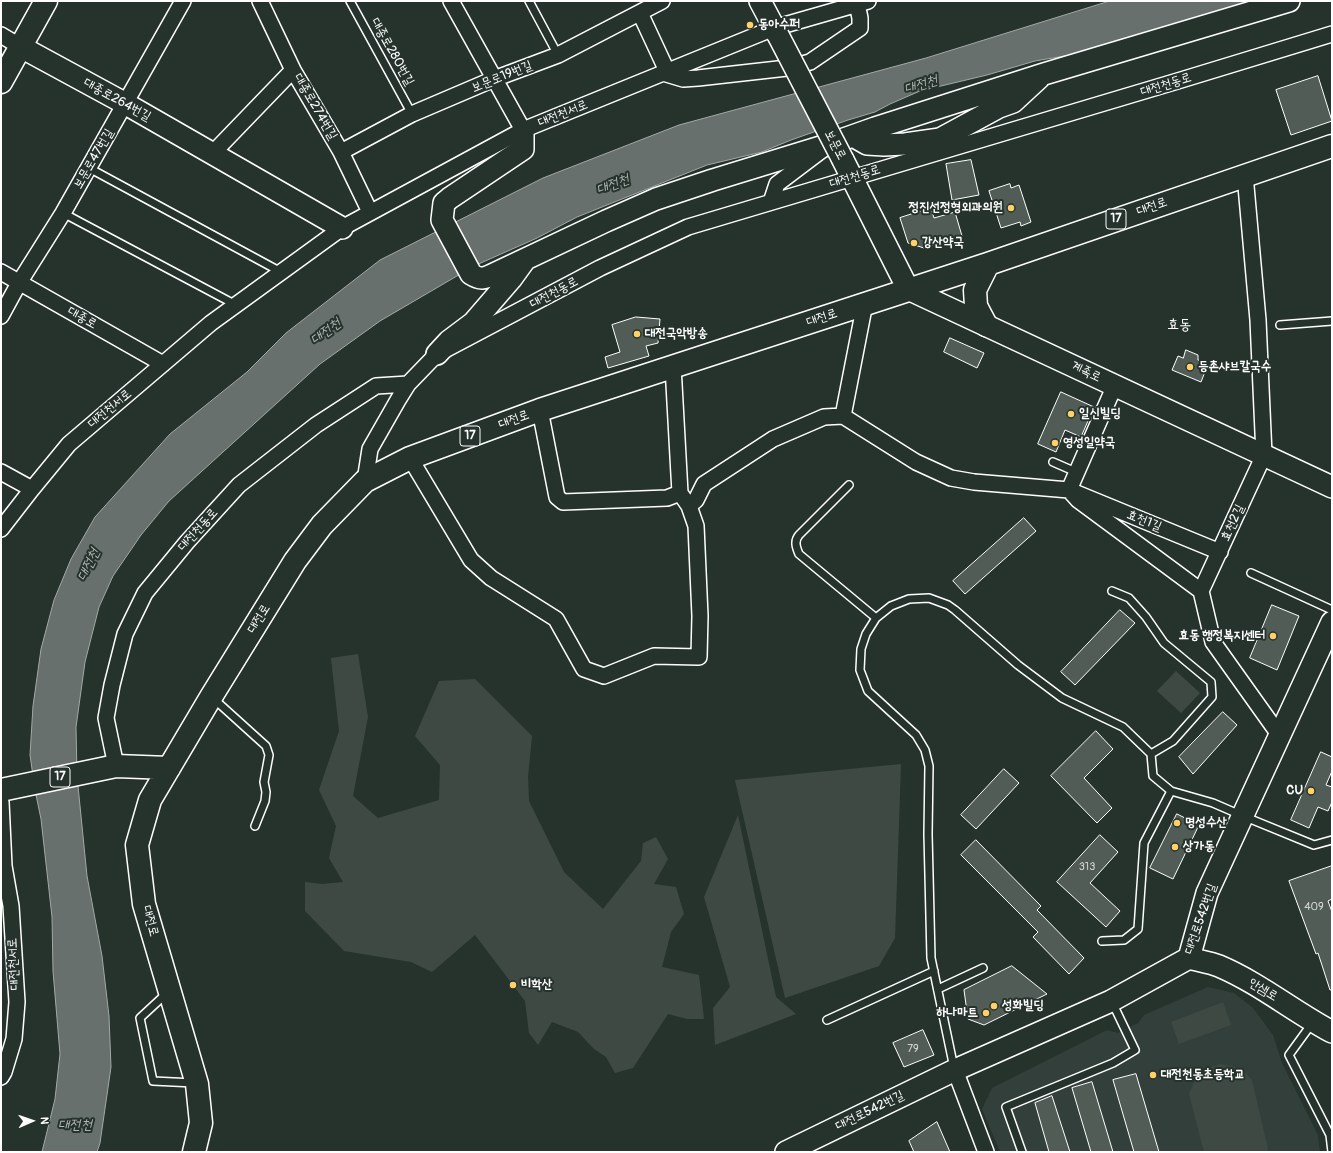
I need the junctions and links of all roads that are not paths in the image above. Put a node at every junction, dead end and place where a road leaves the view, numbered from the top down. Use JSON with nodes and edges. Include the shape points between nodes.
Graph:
{"nodes":[{"id":1,"x":46,"y":1,"type":"edge"},
{"id":2,"x":183,"y":1,"type":"edge"},
{"id":3,"x":350,"y":1,"type":"edge"},
{"id":4,"x":451,"y":1,"type":"edge"},
{"id":5,"x":529,"y":1,"type":"edge"},
{"id":6,"x":662,"y":1,"type":"edge"},
{"id":7,"x":760,"y":1,"type":"edge"},
{"id":8,"x":1289,"y":1,"type":"edge"},
{"id":9,"x":262,"y":2,"type":"edge"},
{"id":10,"x":862,"y":3,"type":"edge"},
{"id":11,"x":640,"y":8,"type":"edge"},
{"id":12,"x":776,"y":32,"type":"junction"},
{"id":13,"x":1332,"y":34,"type":"edge"},
{"id":14,"x":1,"y":35,"type":"edge"},
{"id":15,"x":21,"y":47,"type":"junction"},
{"id":16,"x":558,"y":55,"type":"junction"},
{"id":17,"x":293,"y":70,"type":"junction"},
{"id":18,"x":665,"y":72,"type":"junction"},
{"id":19,"x":1044,"y":74,"type":"junction"},
{"id":20,"x":494,"y":79,"type":"junction"},
{"id":21,"x":1,"y":82,"type":"edge"},
{"id":22,"x":126,"y":104,"type":"junction"},
{"id":23,"x":412,"y":114,"type":"junction"},
{"id":24,"x":523,"y":131,"type":"junction"},
{"id":25,"x":853,"y":136,"type":"junction"},
{"id":26,"x":827,"y":145,"type":"junction"},
{"id":27,"x":942,"y":145,"type":"junction"},
{"id":28,"x":1332,"y":146,"type":"edge"},
{"id":29,"x":341,"y":152,"type":"junction"},
{"id":30,"x":212,"y":154,"type":"junction"},
{"id":31,"x":89,"y":168,"type":"junction"},
{"id":32,"x":1245,"y":175,"type":"junction"},
{"id":33,"x":853,"y":178,"type":"junction"},
{"id":34,"x":771,"y":202,"type":"junction"},
{"id":35,"x":370,"y":212,"type":"junction"},
{"id":36,"x":64,"y":213,"type":"junction"},
{"id":37,"x":342,"y":228,"type":"junction"},
{"id":38,"x":525,"y":258,"type":"junction"},
{"id":39,"x":988,"y":264,"type":"junction"},
{"id":40,"x":1,"y":272,"type":"edge"},
{"id":41,"x":281,"y":272,"type":"junction"},
{"id":42,"x":19,"y":283,"type":"junction"},
{"id":43,"x":908,"y":289,"type":"junction"},
{"id":44,"x":865,"y":304,"type":"junction"},
{"id":45,"x":236,"y":305,"type":"junction"},
{"id":46,"x":1,"y":316,"type":"edge"},
{"id":47,"x":1332,"y":322,"type":"edge"},
{"id":48,"x":986,"y":325,"type":"junction"},
{"id":49,"x":1280,"y":325,"type":"dead end"},
{"id":50,"x":437,"y":354,"type":"junction"},
{"id":51,"x":163,"y":364,"type":"junction"},
{"id":52,"x":673,"y":366,"type":"junction"},
{"id":53,"x":408,"y":384,"type":"junction"},
{"id":54,"x":1114,"y":385,"type":"junction"},
{"id":55,"x":540,"y":410,"type":"junction"},
{"id":56,"x":843,"y":416,"type":"junction"},
{"id":57,"x":1264,"y":456,"type":"junction"},
{"id":58,"x":410,"y":458,"type":"junction"},
{"id":59,"x":1053,"y":462,"type":"dead end"},
{"id":60,"x":1,"y":472,"type":"edge"},
{"id":61,"x":1076,"y":472,"type":"junction"},
{"id":62,"x":365,"y":481,"type":"junction"},
{"id":63,"x":849,"y":485,"type":"dead end"},
{"id":64,"x":1332,"y":487,"type":"edge"},
{"id":65,"x":32,"y":489,"type":"junction"},
{"id":66,"x":1069,"y":490,"type":"junction"},
{"id":67,"x":680,"y":493,"type":"junction"},
{"id":68,"x":689,"y":506,"type":"junction"},
{"id":69,"x":1,"y":529,"type":"edge"},
{"id":70,"x":1220,"y":552,"type":"junction"},
{"id":71,"x":1251,"y":573,"type":"dead end"},
{"id":72,"x":1112,"y":591,"type":"dead end"},
{"id":73,"x":1200,"y":591,"type":"junction"},
{"id":74,"x":1332,"y":610,"type":"edge"},
{"id":75,"x":876,"y":618,"type":"junction"},
{"id":76,"x":1332,"y":622,"type":"edge"},
{"id":77,"x":211,"y":697,"type":"junction"},
{"id":78,"x":1280,"y":736,"type":"junction"},
{"id":79,"x":1151,"y":754,"type":"junction"},
{"id":80,"x":110,"y":767,"type":"junction"},
{"id":81,"x":169,"y":768,"type":"junction"},
{"id":82,"x":1171,"y":792,"type":"junction"},
{"id":83,"x":6,"y":793,"type":"edge"},
{"id":84,"x":1243,"y":816,"type":"junction"},
{"id":85,"x":255,"y":826,"type":"dead end"},
{"id":86,"x":1332,"y":840,"type":"edge"},
{"id":87,"x":6,"y":905,"type":"edge"},
{"id":88,"x":1102,"y":941,"type":"dead end"},
{"id":89,"x":1189,"y":958,"type":"junction"},
{"id":90,"x":984,"y":968,"type":"dead end"},
{"id":91,"x":934,"y":971,"type":"junction"},
{"id":92,"x":938,"y":989,"type":"junction"},
{"id":93,"x":170,"y":991,"type":"junction"},
{"id":94,"x":1111,"y":1000,"type":"junction"},
{"id":95,"x":827,"y":1020,"type":"dead end"},
{"id":96,"x":1314,"y":1022,"type":"junction"},
{"id":97,"x":1332,"y":1032,"type":"edge"},
{"id":98,"x":4,"y":1058,"type":"edge"},
{"id":99,"x":955,"y":1070,"type":"junction"},
{"id":100,"x":1,"y":1076,"type":"edge"},
{"id":101,"x":197,"y":1084,"type":"junction"},
{"id":102,"x":194,"y":1152,"type":"edge"},
{"id":103,"x":786,"y":1152,"type":"edge"},
{"id":104,"x":986,"y":1152,"type":"edge"},
{"id":105,"x":1022,"y":1152,"type":"edge"},
{"id":106,"x":1332,"y":1152,"type":"edge"}],
"edges":[{"from":1,"to":15,"type":"main road"},
{"from":2,"to":22,"type":"street","name":"보문로47번길"},
{"from":3,"to":23,"type":"lane","name":"대종로280번길"},
{"from":4,"to":20,"type":"street"},
{"from":5,"to":16,"type":"lane"},
{"from":6,"to":11,"type":"street","name":"보문로19번길"},
{"from":7,"to":12,"type":"main road","name":"보문로"},
{"from":8,"to":19,"type":"main road"},
{"from":9,"to":17,"type":"street","name":"대종로274번길"},
{"from":10,"to":12,"type":"street","name":"대전천서로"},
{"from":10,"to":18,"type":"street","via":[[860,28],[810,62],[787,68],[698,78],[683,78]]},
{"from":11,"to":16,"type":"street","name":"보문로19번길"},
{"from":11,"to":18,"type":"street"},
{"from":12,"to":18,"type":"street","name":"대전천서로"},
{"from":12,"to":33,"type":"main road","name":"보문로","bridge":true},
{"from":13,"to":27,"type":"street","name":"대전천동로"},
{"from":14,"to":15,"type":"street"},
{"from":15,"to":21,"type":"main road"},
{"from":15,"to":22,"type":"main road","name":"대종로264번길"},
{"from":16,"to":20,"type":"street","name":"보문로19번길"},
{"from":17,"to":29,"type":"street","name":"대종로274번길"},
{"from":17,"to":30,"type":"street"},
{"from":18,"to":24,"type":"street","name":"대전천서로"},
{"from":19,"to":25,"type":"main road"},
{"from":19,"to":27,"type":"main road","via":[[1013,102],[1000,107]]},
{"from":20,"to":23,"type":"street","name":"보문로19번길"},
{"from":20,"to":24,"type":"street"},
{"from":22,"to":30,"type":"main road","name":"대종로264번길"},
{"from":22,"to":31,"type":"street","name":"보문로47번길"},
{"from":23,"to":29,"type":"street","name":"보문로19번길"},
{"from":24,"to":35,"type":"street","name":"대전천서로"},
{"from":24,"to":38,"type":"main road","via":[[523,150],[444,203],[442,220],[471,274],[478,279]]},
{"from":25,"to":26,"type":"main road"},
{"from":25,"to":27,"type":"main road","via":[[867,144]]},
{"from":26,"to":34,"type":"street","via":[[777,184]]},
{"from":26,"to":38,"type":"main road","via":[[656,199]]},
{"from":27,"to":33,"type":"street","name":"대전천동로"},
{"from":28,"to":32,"type":"main road","name":"대전로","number":"17"},
{"from":29,"to":35,"type":"street","name":"대종로274번길"},
{"from":30,"to":37,"type":"main road","name":"대종로264번길"},
{"from":31,"to":36,"type":"street","name":"보문로47번길"},
{"from":31,"to":41,"type":"lane"},
{"from":32,"to":39,"type":"main road","name":"대전로","number":"17"},
{"from":32,"to":57,"type":"street","via":[[1258,320]]},
{"from":33,"to":34,"type":"street","name":"대전천동로"},
{"from":33,"to":43,"type":"main road","name":"보문로"},
{"from":34,"to":50,"type":"street","name":"대전천동로","via":[[688,227],[600,268]]},
{"from":35,"to":37,"type":"street","name":"대전천서로"},
{"from":36,"to":42,"type":"street","name":"보문로47번길"},
{"from":36,"to":45,"type":"lane"},
{"from":37,"to":41,"type":"street","name":"대전천서로"},
{"from":38,"to":50,"type":"main road","via":[[483,313],[448,341]]},
{"from":39,"to":43,"type":"main road","name":"대전로","number":"17"},
{"from":39,"to":48,"type":"main road","via":[[975,290],[976,306]]},
{"from":40,"to":42,"type":"street","name":"대종로"},
{"from":41,"to":45,"type":"street","name":"대전천서로"},
{"from":42,"to":46,"type":"street","name":"보문로47번길"},
{"from":42,"to":51,"type":"street","name":"대종로"},
{"from":43,"to":44,"type":"main road","name":"대전로","number":"17"},
{"from":43,"to":48,"type":"main road","name":"계족로"},
{"from":44,"to":52,"type":"main road","name":"대전로","number":"17"},
{"from":44,"to":56,"type":"street"},
{"from":45,"to":51,"type":"street","name":"대전천서로"},
{"from":47,"to":49,"type":"lane"},
{"from":48,"to":54,"type":"main road","name":"계족로"},
{"from":50,"to":53,"type":"street","name":"대전천동로"},
{"from":51,"to":65,"type":"street","name":"대전천서로","via":[[69,444]]},
{"from":52,"to":55,"type":"main road","name":"대전로","number":"17"},
{"from":52,"to":67,"type":"street"},
{"from":53,"to":62,"type":"street","name":"대전천동로","via":[[370,449]]},
{"from":53,"to":80,"type":"street","name":"대전천동로","via":[[376,386],[316,425],[239,485],[145,593],[125,634],[112,685],[106,718]]},
{"from":54,"to":57,"type":"main road","name":"계족로"},
{"from":54,"to":61,"type":"street"},
{"from":55,"to":58,"type":"main road","name":"대전로","number":"17"},
{"from":55,"to":67,"type":"street","via":[[557,497],[563,502],[667,498]]},
{"from":56,"to":66,"type":"street","name":"효천1길","via":[[916,462],[952,478]]},
{"from":56,"to":68,"type":"street","via":[[824,417],[773,439],[704,484],[696,500]]},
{"from":57,"to":64,"type":"main road","name":"계족로"},
{"from":57,"to":70,"type":"street","name":"효천2길"},
{"from":58,"to":62,"type":"main road","name":"대전로","number":"17"},
{"from":58,"to":68,"type":"street","via":[[471,560],[491,578],[556,619],[584,669],[604,676],[654,656],[699,657],[696,526]]},
{"from":59,"to":61,"type":"lane"},
{"from":60,"to":65,"type":"street"},
{"from":61,"to":66,"type":"street"},
{"from":62,"to":77,"type":"main road","name":"대전로","number":"17","via":[[322,525],[295,561]]},
{"from":63,"to":75,"type":"lane","via":[[799,535],[796,539],[796,548],[799,554]]},
{"from":65,"to":69,"type":"street","name":"대전천서로"},
{"from":66,"to":70,"type":"street","name":"효천1길"},
{"from":66,"to":73,"type":"street","via":[[1078,500]]},
{"from":67,"to":68,"type":"street"},
{"from":70,"to":73,"type":"street","name":"효천2길"},
{"from":71,"to":74,"type":"lane"},
{"from":72,"to":79,"type":"lane","via":[[1130,598],[1164,642],[1211,682],[1212,697],[1173,740]]},
{"from":73,"to":78,"type":"street","via":[[1213,642]]},
{"from":75,"to":79,"type":"lane","via":[[891,606],[909,599],[929,598],[948,605],[1018,665],[1062,698],[1123,727]]},
{"from":75,"to":91,"type":"lane","via":[[866,634],[861,649],[860,670],[868,691],[916,735],[925,750],[929,766],[931,958]]},
{"from":76,"to":78,"type":"main road","name":"대전로542번길"},
{"from":77,"to":81,"type":"main road","name":"대전로","number":"17"},
{"from":77,"to":85,"type":"lane","via":[[266,746],[269,755],[264,782],[265,801]]},
{"from":78,"to":84,"type":"main road","name":"대전로542번길"},
{"from":79,"to":82,"type":"lane","via":[[1152,776]]},
{"from":80,"to":81,"type":"main road","number":"17"},
{"from":80,"to":83,"type":"main road","number":"17"},
{"from":81,"to":93,"type":"main road","name":"대전로","via":[[150,800],[137,845],[144,904]]},
{"from":82,"to":84,"type":"lane","via":[[1213,803]]},
{"from":82,"to":88,"type":"lane","via":[[1144,843],[1138,930],[1124,940]]},
{"from":83,"to":87,"type":"street","name":"대전천서로"},
{"from":84,"to":86,"type":"lane","via":[[1314,845]]},
{"from":84,"to":89,"type":"main road","name":"대전로542번길","via":[[1207,893]]},
{"from":87,"to":98,"type":"street","name":"대전천서로","via":[[16,1002],[14,1039]]},
{"from":89,"to":94,"type":"main road","name":"대전로542번길"},
{"from":89,"to":96,"type":"main road","name":"안샘로","via":[[1217,965],[1260,986]]},
{"from":90,"to":92,"type":"lane"},
{"from":91,"to":92,"type":"lane"},
{"from":91,"to":95,"type":"lane"},
{"from":92,"to":99,"type":"lane"},
{"from":93,"to":101,"type":"main road","name":"대전로"},
{"from":93,"to":101,"type":"lane","via":[[140,1018],[154,1081]]},
{"from":94,"to":99,"type":"main road","name":"대전로542번길"},
{"from":94,"to":105,"type":"lane","via":[[1135,1050],[1113,1063],[1006,1107]]},
{"from":96,"to":97,"type":"main road","name":"안샘로"},
{"from":96,"to":106,"type":"lane","via":[[1289,1055],[1330,1135]]},
{"from":98,"to":100,"type":"street","name":"대전천서로"},
{"from":99,"to":103,"type":"main road","name":"대전로542번길"},
{"from":99,"to":104,"type":"street"},
{"from":101,"to":102,"type":"main road","name":"대전로","via":[[201,1123]]}]}
